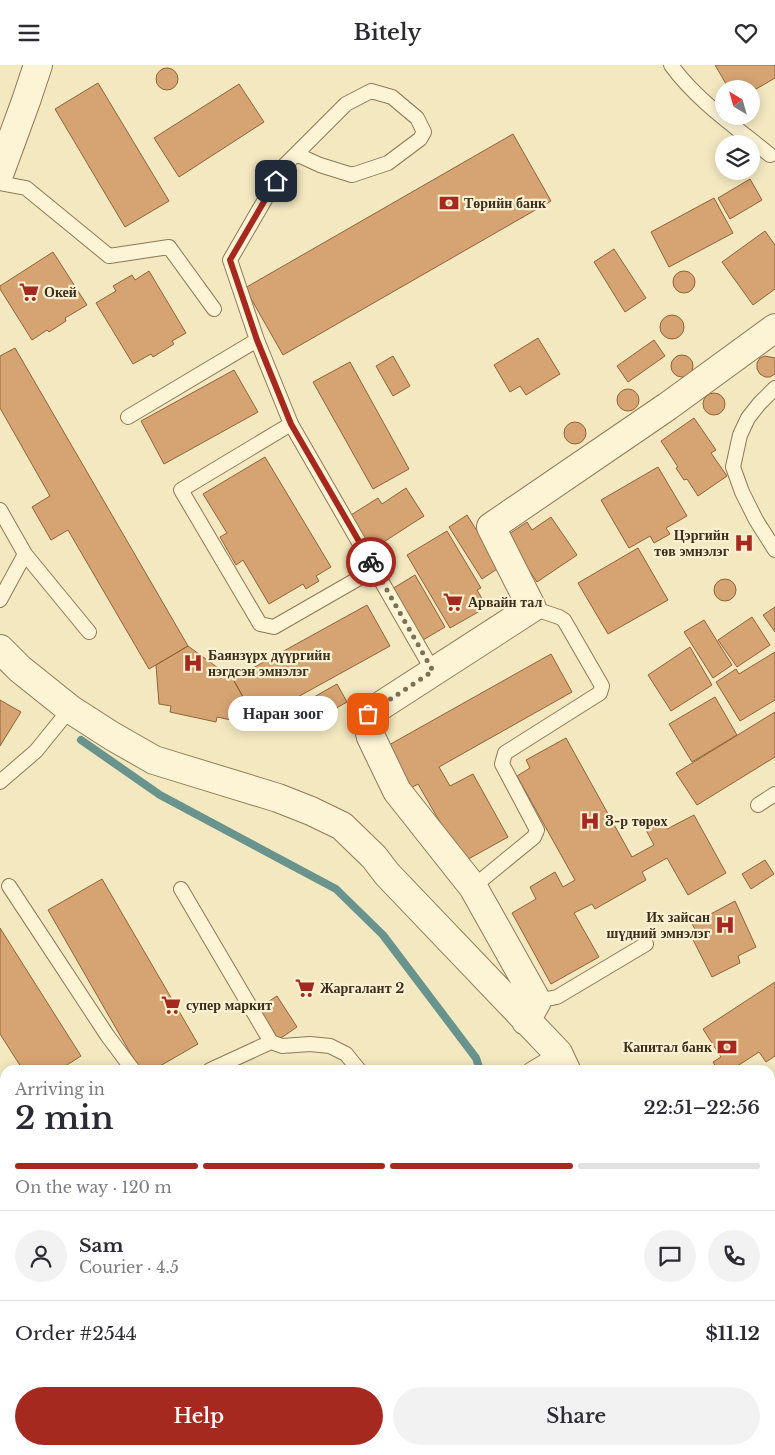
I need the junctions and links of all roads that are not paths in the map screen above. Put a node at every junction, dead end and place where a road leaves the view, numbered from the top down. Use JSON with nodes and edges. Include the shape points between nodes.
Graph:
{"nodes":[{"id":1,"x":38,"y":65,"type":"edge"},
{"id":2,"x":671,"y":65,"type":"edge"},
{"id":3,"x":296,"y":154,"type":"junction"},
{"id":4,"x":770,"y":155,"type":"dead end"},
{"id":5,"x":0,"y":172,"type":"edge"},
{"id":6,"x":0,"y":183,"type":"edge"},
{"id":7,"x":214,"y":309,"type":"dead end"},
{"id":8,"x":775,"y":328,"type":"edge"},
{"id":9,"x":257,"y":340,"type":"junction"},
{"id":10,"x":775,"y":388,"type":"edge"},
{"id":11,"x":128,"y":417,"type":"dead end"},
{"id":12,"x":291,"y":424,"type":"junction"},
{"id":13,"x":0,"y":510,"type":"edge"},
{"id":14,"x":775,"y":550,"type":"edge"},
{"id":15,"x":25,"y":554,"type":"junction"},
{"id":16,"x":375,"y":569,"type":"junction"},
{"id":17,"x":0,"y":599,"type":"edge"},
{"id":18,"x":532,"y":608,"type":"junction"},
{"id":19,"x":89,"y":632,"type":"dead end"},
{"id":20,"x":0,"y":649,"type":"edge"},
{"id":21,"x":433,"y":671,"type":"junction"},
{"id":22,"x":70,"y":709,"type":"junction"},
{"id":23,"x":0,"y":782,"type":"edge"},
{"id":24,"x":775,"y":794,"type":"edge"},
{"id":25,"x":758,"y":805,"type":"dead end"},
{"id":26,"x":9,"y":886,"type":"dead end"},
{"id":27,"x":473,"y":887,"type":"junction"},
{"id":28,"x":181,"y":889,"type":"dead end"},
{"id":29,"x":646,"y":944,"type":"dead end"},
{"id":30,"x":532,"y":1011,"type":"junction"},
{"id":31,"x":271,"y":1041,"type":"junction"},
{"id":32,"x":562,"y":1061,"type":"edge"},
{"id":33,"x":129,"y":1065,"type":"edge"},
{"id":34,"x":221,"y":1065,"type":"edge"},
{"id":35,"x":355,"y":1065,"type":"edge"},
{"id":36,"x":548,"y":1065,"type":"edge"}],
"edges":[{"from":1,"to":5,"type":"street"},
{"from":2,"to":4,"type":"lane","via":[[704,101]]},
{"from":3,"to":3,"type":"lane","via":[[346,104],[371,91],[392,97],[417,118],[424,132],[420,139],[388,163],[352,175]]},
{"from":3,"to":9,"type":"lane","via":[[285,165],[230,260]]},
{"from":6,"to":7,"type":"lane","via":[[26,188],[109,256],[169,247]]},
{"from":8,"to":18,"type":"street","via":[[491,527]]},
{"from":9,"to":11,"type":"lane"},
{"from":9,"to":12,"type":"lane"},
{"from":10,"to":14,"type":"lane","via":[[748,418],[740,435],[733,467],[756,520]]},
{"from":12,"to":16,"type":"lane"},
{"from":12,"to":16,"type":"lane","via":[[180,490],[260,625],[274,627]]},
{"from":13,"to":15,"type":"lane"},
{"from":15,"to":17,"type":"lane"},
{"from":15,"to":19,"type":"lane"},
{"from":16,"to":21,"type":"lane"},
{"from":18,"to":21,"type":"street"},
{"from":18,"to":27,"type":"lane","via":[[564,620],[602,686],[600,693],[505,753],[502,764],[537,830],[534,837]]},
{"from":20,"to":22,"type":"street"},
{"from":21,"to":27,"type":"street","via":[[368,714],[368,725],[397,791]]},
{"from":22,"to":23,"type":"lane","via":[[36,751]]},
{"from":22,"to":30,"type":"street","via":[[154,760],[278,798],[342,826],[387,874]]},
{"from":24,"to":25,"type":"lane"},
{"from":26,"to":33,"type":"lane"},
{"from":27,"to":30,"type":"street"},
{"from":28,"to":31,"type":"lane"},
{"from":29,"to":30,"type":"lane"},
{"from":30,"to":32,"type":"street"},
{"from":31,"to":34,"type":"lane"},
{"from":31,"to":35,"type":"lane","via":[[282,1046],[330,1046],[346,1054]]},
{"from":32,"to":36,"type":"lane"}]}
